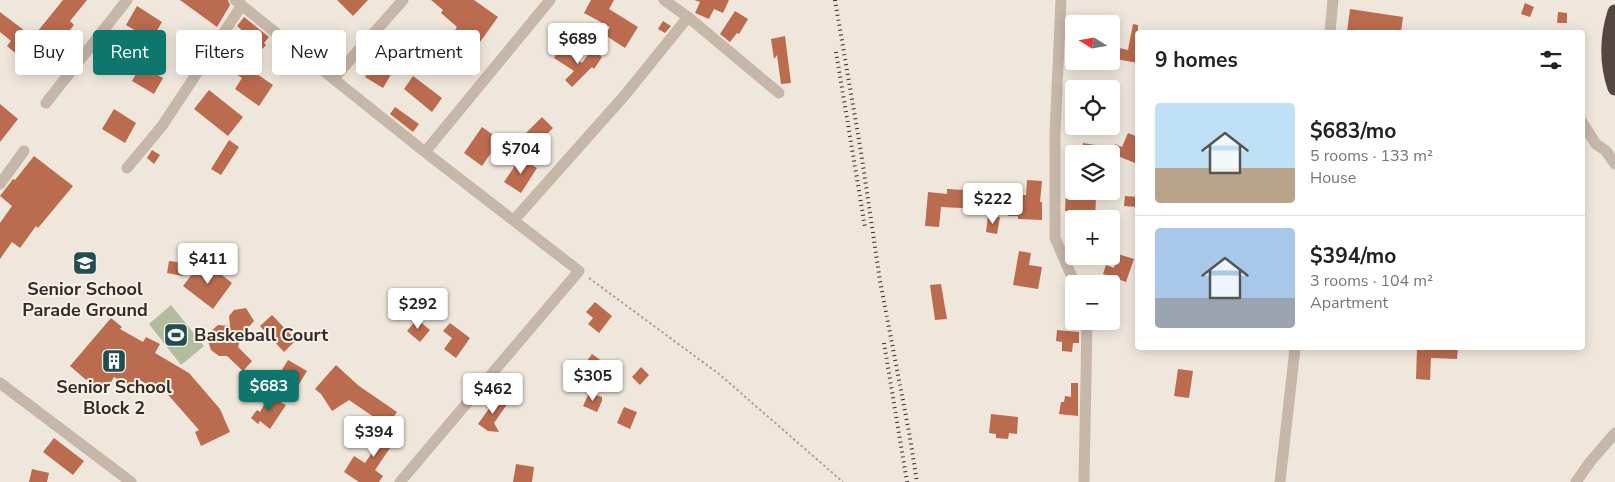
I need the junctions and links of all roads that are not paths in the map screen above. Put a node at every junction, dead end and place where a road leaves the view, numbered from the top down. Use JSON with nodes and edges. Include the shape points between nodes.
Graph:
{"nodes":[{"id":1,"x":127,"y":0,"type":"edge"},
{"id":2,"x":403,"y":0,"type":"edge"},
{"id":3,"x":550,"y":0,"type":"edge"},
{"id":4,"x":664,"y":0,"type":"edge"},
{"id":5,"x":1061,"y":0,"type":"edge"},
{"id":6,"x":1333,"y":0,"type":"edge"},
{"id":7,"x":238,"y":3,"type":"edge"},
{"id":8,"x":1615,"y":12,"type":"edge"},
{"id":9,"x":688,"y":17,"type":"junction"},
{"id":10,"x":1330,"y":30,"type":"edge"},
{"id":11,"x":334,"y":78,"type":"junction"},
{"id":12,"x":1615,"y":88,"type":"edge"},
{"id":13,"x":780,"y":93,"type":"dead end"},
{"id":14,"x":46,"y":103,"type":"dead end"},
{"id":15,"x":1585,"y":127,"type":"edge"},
{"id":16,"x":24,"y":151,"type":"dead end"},
{"id":17,"x":425,"y":152,"type":"junction"},
{"id":18,"x":1615,"y":164,"type":"edge"},
{"id":19,"x":127,"y":168,"type":"dead end"},
{"id":20,"x":0,"y":184,"type":"edge"},
{"id":21,"x":514,"y":220,"type":"junction"},
{"id":22,"x":1071,"y":275,"type":"edge"},
{"id":23,"x":1087,"y":330,"type":"edge"},
{"id":24,"x":1295,"y":350,"type":"edge"},
{"id":25,"x":0,"y":384,"type":"edge"},
{"id":26,"x":1615,"y":433,"type":"edge"},
{"id":27,"x":130,"y":482,"type":"edge"},
{"id":28,"x":400,"y":482,"type":"edge"},
{"id":29,"x":1084,"y":482,"type":"edge"},
{"id":30,"x":1280,"y":482,"type":"edge"},
{"id":31,"x":1576,"y":482,"type":"edge"}],
"edges":[{"from":1,"to":14,"type":"street"},
{"from":2,"to":11,"type":"street"},
{"from":3,"to":17,"type":"street"},
{"from":4,"to":9,"type":"street"},
{"from":5,"to":22,"type":"street","via":[[1055,238]]},
{"from":6,"to":10,"type":"street"},
{"from":7,"to":11,"type":"street"},
{"from":7,"to":19,"type":"street","via":[[162,126]]},
{"from":8,"to":12,"type":"highway","via":[[1609,46]]},
{"from":9,"to":13,"type":"street"},
{"from":9,"to":21,"type":"street","via":[[625,95]]},
{"from":11,"to":17,"type":"street"},
{"from":15,"to":18,"type":"street"},
{"from":16,"to":20,"type":"street"},
{"from":17,"to":21,"type":"street"},
{"from":21,"to":28,"type":"street","via":[[579,271]]},
{"from":23,"to":29,"type":"street"},
{"from":24,"to":30,"type":"street"},
{"from":25,"to":27,"type":"street"},
{"from":26,"to":31,"type":"street"}]}
